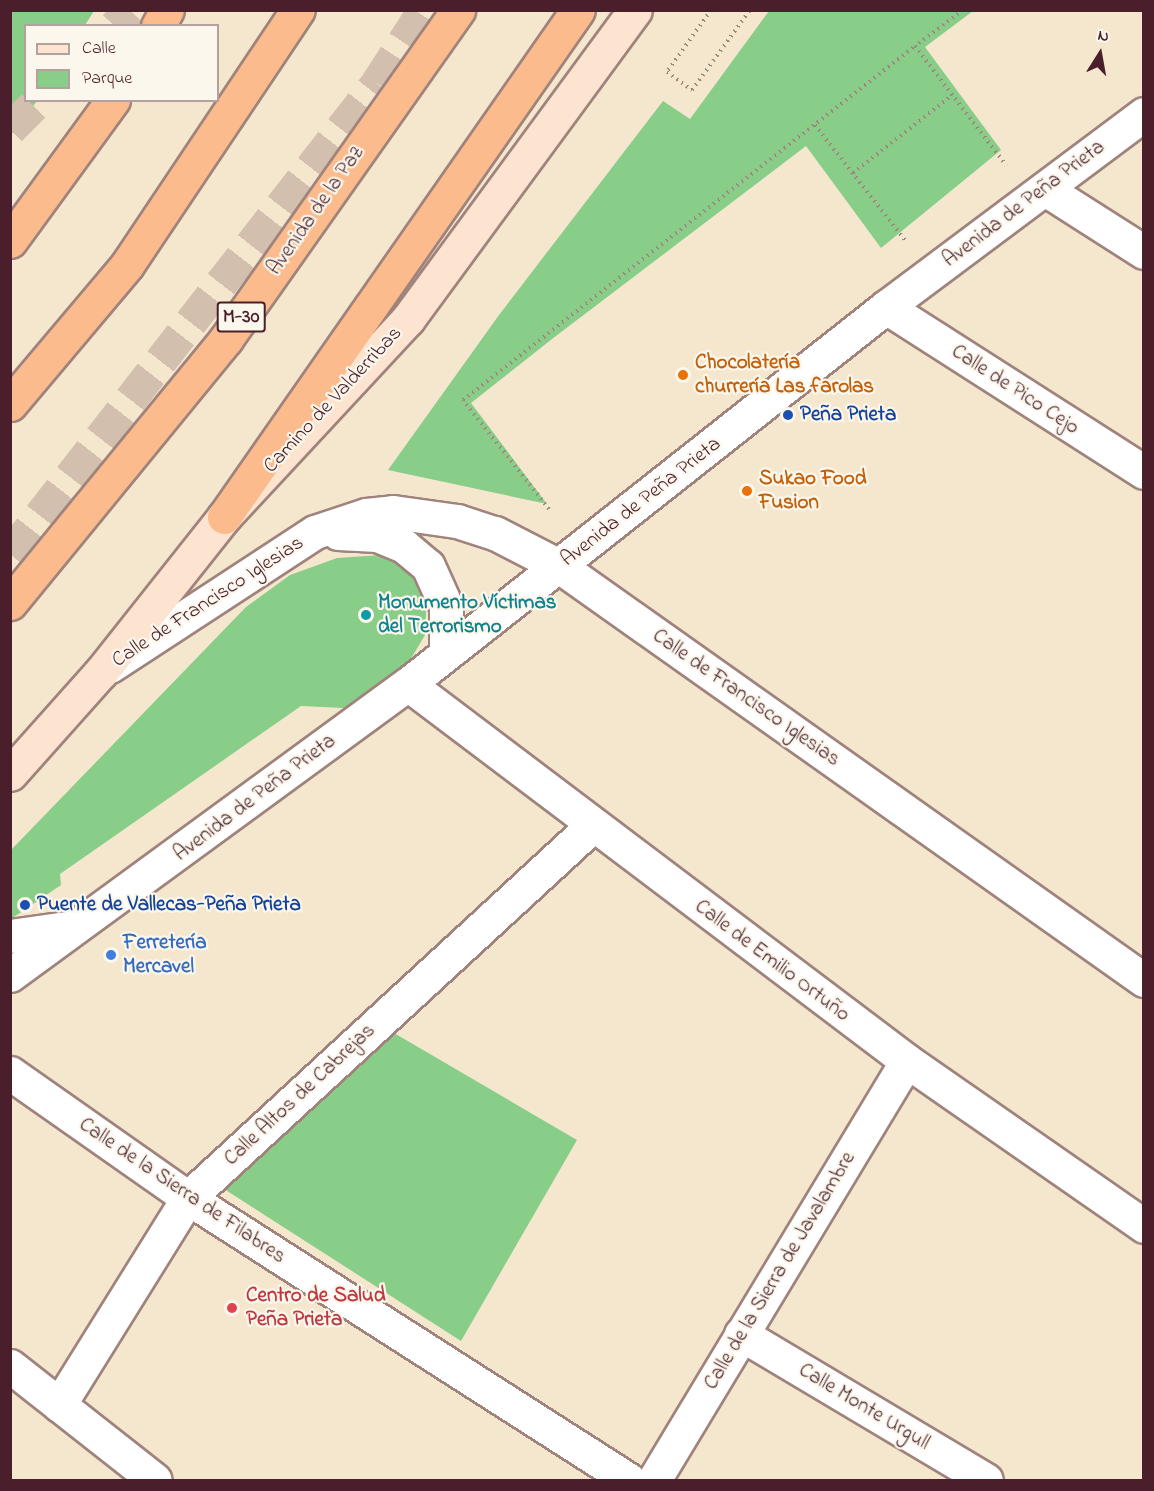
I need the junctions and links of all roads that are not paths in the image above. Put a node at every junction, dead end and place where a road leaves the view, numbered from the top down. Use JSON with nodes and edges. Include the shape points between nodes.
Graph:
{"nodes":[{"id":1,"x":167,"y":10,"type":"edge"},
{"id":2,"x":298,"y":10,"type":"edge"},
{"id":3,"x":578,"y":10,"type":"edge"},
{"id":4,"x":635,"y":10,"type":"edge"},
{"id":5,"x":457,"y":13,"type":"edge"},
{"id":6,"x":159,"y":24,"type":"edge"},
{"id":7,"x":111,"y":102,"type":"edge"},
{"id":8,"x":1143,"y":114,"type":"edge"},
{"id":9,"x":1045,"y":189,"type":"junction"},
{"id":10,"x":25,"y":208,"type":"edge"},
{"id":11,"x":10,"y":241,"type":"edge"},
{"id":12,"x":1143,"y":252,"type":"edge"},
{"id":13,"x":886,"y":307,"type":"junction"},
{"id":14,"x":10,"y":404,"type":"edge"},
{"id":15,"x":1143,"y":472,"type":"edge"},
{"id":16,"x":224,"y":517,"type":"junction"},
{"id":17,"x":315,"y":532,"type":"junction"},
{"id":18,"x":560,"y":566,"type":"junction"},
{"id":19,"x":10,"y":603,"type":"edge"},
{"id":20,"x":446,"y":653,"type":"junction"},
{"id":21,"x":101,"y":672,"type":"junction"},
{"id":22,"x":408,"y":684,"type":"junction"},
{"id":23,"x":10,"y":774,"type":"edge"},
{"id":24,"x":592,"y":826,"type":"junction"},
{"id":25,"x":75,"y":927,"type":"junction"},
{"id":26,"x":10,"y":936,"type":"edge"},
{"id":27,"x":10,"y":975,"type":"edge"},
{"id":28,"x":1143,"y":980,"type":"edge"},
{"id":29,"x":907,"y":1061,"type":"junction"},
{"id":30,"x":10,"y":1073,"type":"edge"},
{"id":31,"x":188,"y":1198,"type":"junction"},
{"id":32,"x":1143,"y":1226,"type":"edge"},
{"id":33,"x":741,"y":1334,"type":"junction"},
{"id":34,"x":10,"y":1366,"type":"edge"},
{"id":35,"x":59,"y":1405,"type":"junction"},
{"id":36,"x":155,"y":1480,"type":"edge"},
{"id":37,"x":629,"y":1480,"type":"edge"},
{"id":38,"x":654,"y":1480,"type":"edge"},
{"id":39,"x":986,"y":1480,"type":"edge"}],
"edges":[{"from":1,"to":6,"type":"highway"},
{"from":2,"to":14,"type":"highway","via":[[126,265]]},
{"from":3,"to":16,"type":"highway"},
{"from":4,"to":16,"type":"main road","name":"Camino de Valderribas","via":[[408,319]]},
{"from":5,"to":19,"type":"highway","name":"Avenida de la Paz","number":"M-30","via":[[226,339]]},
{"from":7,"to":10,"type":"highway"},
{"from":8,"to":9,"type":"street","name":"Avenida de Peña Prieta"},
{"from":9,"to":12,"type":"street"},
{"from":9,"to":13,"type":"street","name":"Avenida de Peña Prieta"},
{"from":10,"to":11,"type":"highway"},
{"from":13,"to":15,"type":"street","name":"Calle de Pico Cejo"},
{"from":13,"to":18,"type":"street","name":"Avenida de Peña Prieta"},
{"from":16,"to":21,"type":"main road","name":"Camino de Valderribas"},
{"from":17,"to":18,"type":"street","name":"Calle de Francisco Iglesias","via":[[366,515],[413,514],[457,521],[495,533]]},
{"from":17,"to":20,"type":"street","name":"Calle de Francisco Iglesias","via":[[377,535],[404,546],[428,566],[446,606]]},
{"from":17,"to":21,"type":"street","name":"Calle de Francisco Iglesias"},
{"from":18,"to":20,"type":"street","name":"Avenida de Peña Prieta"},
{"from":18,"to":28,"type":"street","name":"Calle de Francisco Iglesias"},
{"from":20,"to":22,"type":"street","name":"Avenida de Peña Prieta"},
{"from":21,"to":23,"type":"main road","name":"Camino de Valderribas"},
{"from":22,"to":24,"type":"street","name":"Calle de Emilio Ortuño"},
{"from":22,"to":25,"type":"street","name":"Avenida de Peña Prieta"},
{"from":24,"to":29,"type":"street","name":"Calle de Emilio Ortuño"},
{"from":24,"to":31,"type":"street","name":"Calle Altos de Cabrejas"},
{"from":25,"to":26,"type":"street","name":"Avenida de Peña Prieta"},
{"from":25,"to":27,"type":"street","name":"Avenida de Peña Prieta"},
{"from":29,"to":32,"type":"street","name":"Calle de Emilio Ortuño"},
{"from":29,"to":33,"type":"street","name":"Calle de la Sierra de Javalambre"},
{"from":30,"to":31,"type":"street","name":"Calle de la Sierra de Filabres"},
{"from":31,"to":35,"type":"street","name":"Calle Altos de Cabrejas"},
{"from":31,"to":37,"type":"street","name":"Calle de la Sierra de Filabres"},
{"from":33,"to":38,"type":"street","name":"Calle de la Sierra de Javalambre"},
{"from":33,"to":39,"type":"street","name":"Calle Monte Urgull"},
{"from":34,"to":35,"type":"street"},
{"from":35,"to":36,"type":"street"}]}
